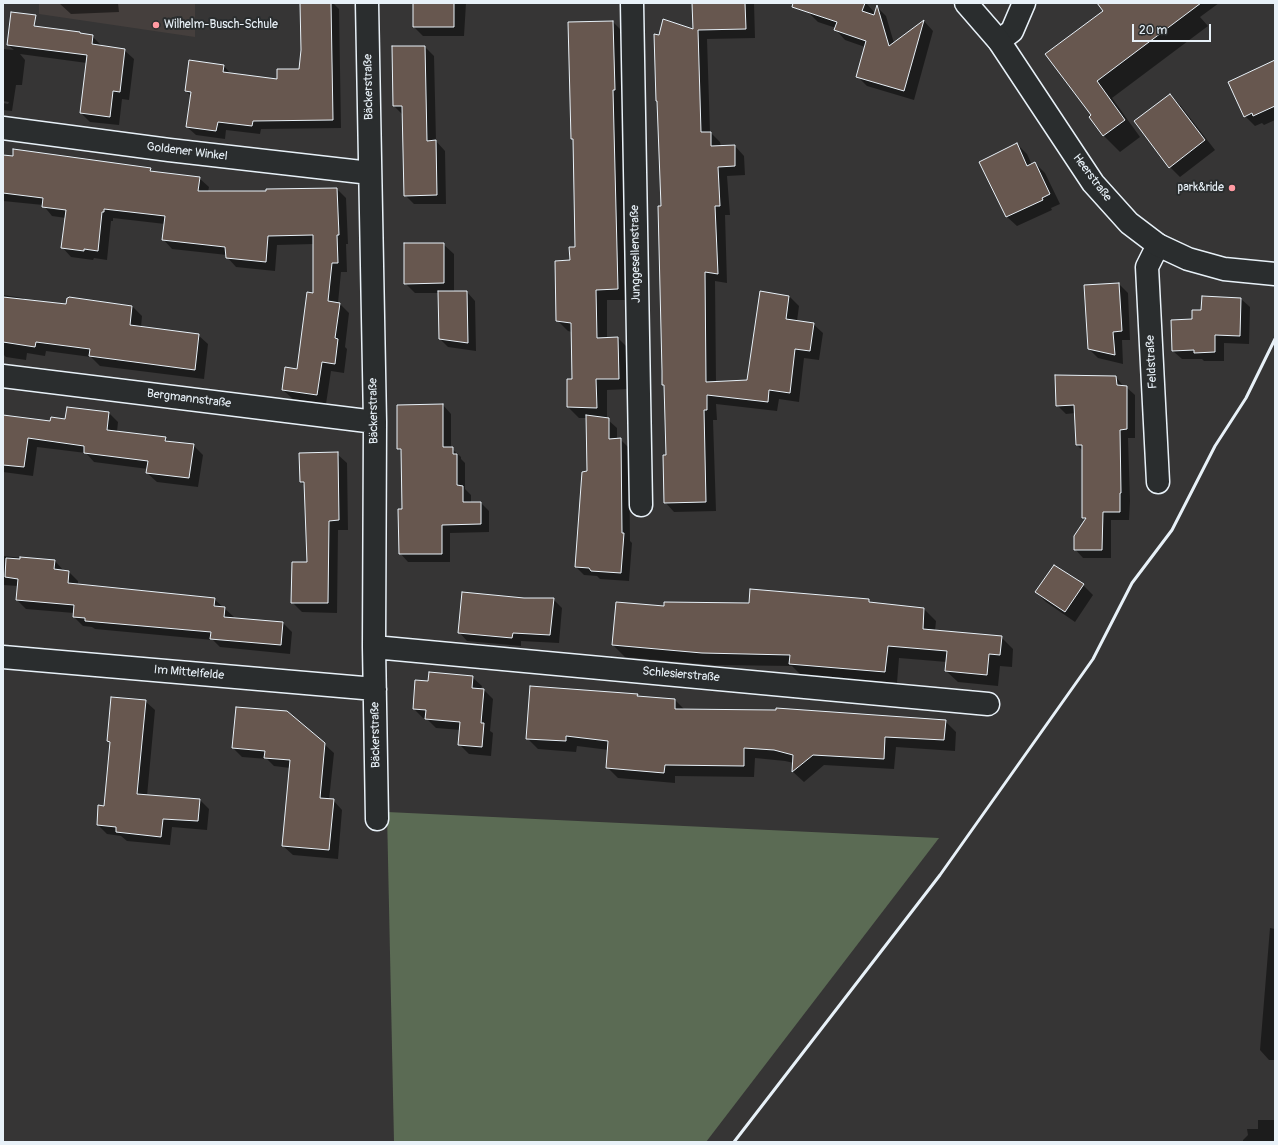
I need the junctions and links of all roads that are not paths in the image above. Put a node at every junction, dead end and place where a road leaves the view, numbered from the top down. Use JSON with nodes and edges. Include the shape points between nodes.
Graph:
{"nodes":[{"id":1,"x":367,"y":3,"type":"edge"},
{"id":2,"x":632,"y":3,"type":"edge"},
{"id":3,"x":966,"y":3,"type":"edge"},
{"id":4,"x":1024,"y":3,"type":"edge"},
{"id":5,"x":999,"y":42,"type":"junction"},
{"id":6,"x":3,"y":128,"type":"edge"},
{"id":7,"x":370,"y":173,"type":"junction"},
{"id":8,"x":1158,"y":245,"type":"junction"},
{"id":9,"x":1275,"y":274,"type":"edge"},
{"id":10,"x":3,"y":376,"type":"edge"},
{"id":11,"x":374,"y":422,"type":"junction"},
{"id":12,"x":1158,"y":482,"type":"dead end"},
{"id":13,"x":641,"y":505,"type":"dead end"},
{"id":14,"x":374,"y":646,"type":"junction"},
{"id":15,"x":3,"y":657,"type":"edge"},
{"id":16,"x":375,"y":689,"type":"junction"},
{"id":17,"x":988,"y":704,"type":"dead end"},
{"id":18,"x":377,"y":819,"type":"dead end"}],
"edges":[{"from":1,"to":7,"type":"street","name":"Bäckerstraße"},
{"from":2,"to":13,"type":"street","name":"Junggesellenstraße"},
{"from":3,"to":5,"type":"street","name":"Heerstraße"},
{"from":4,"to":5,"type":"street","via":[[1012,31]]},
{"from":5,"to":8,"type":"street","name":"Heerstraße","via":[[1093,183],[1129,223]]},
{"from":6,"to":7,"type":"street","name":"Goldener Winkel"},
{"from":7,"to":11,"type":"street","name":"Bäckerstraße"},
{"from":8,"to":9,"type":"street","name":"Heerstraße","via":[[1188,259],[1224,269]]},
{"from":8,"to":12,"type":"street","name":"Feldstraße","via":[[1147,267]]},
{"from":10,"to":11,"type":"street","name":"Bergmannstraße"},
{"from":11,"to":14,"type":"street","name":"Bäckerstraße"},
{"from":14,"to":16,"type":"street","name":"Bäckerstraße"},
{"from":14,"to":17,"type":"street","name":"Schlesierstraße"},
{"from":15,"to":16,"type":"street","name":"Im Mittelfelde"},
{"from":16,"to":18,"type":"street","name":"Bäckerstraße"}]}
